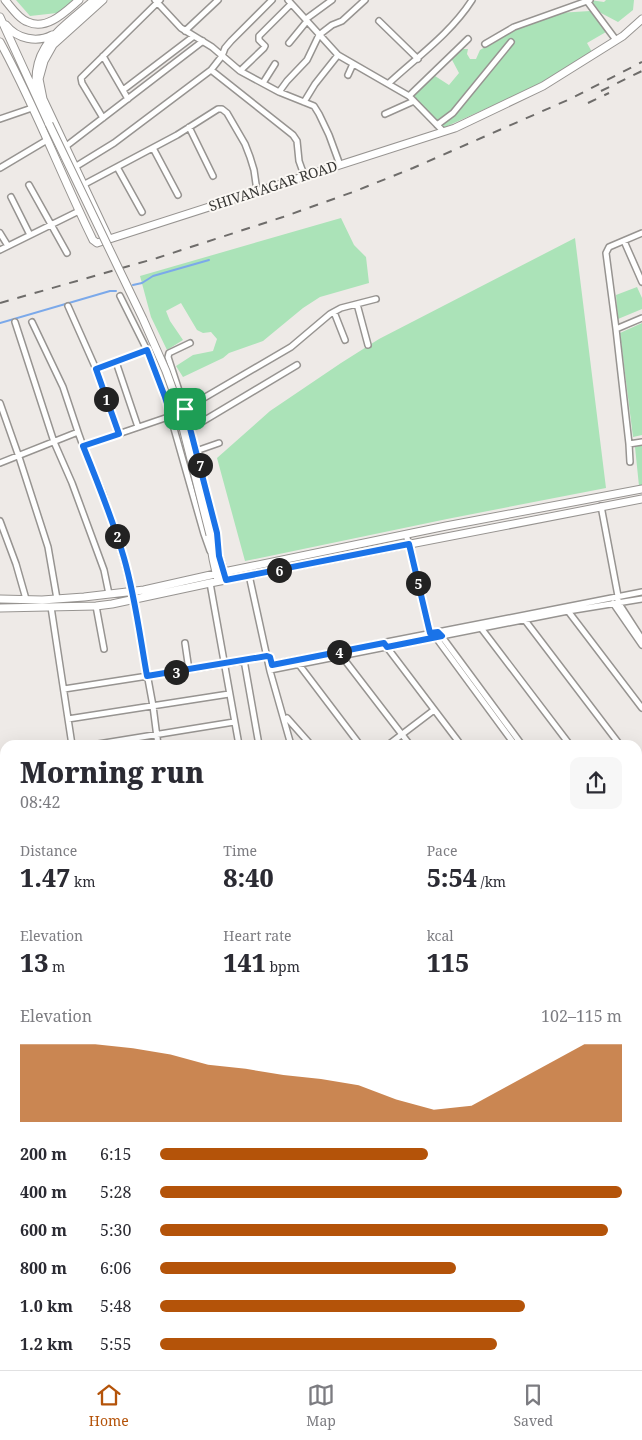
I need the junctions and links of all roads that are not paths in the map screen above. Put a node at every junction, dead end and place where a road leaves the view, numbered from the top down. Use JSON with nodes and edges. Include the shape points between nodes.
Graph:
{"nodes":[{"id":1,"x":5,"y":0,"type":"edge"},
{"id":2,"x":79,"y":0,"type":"edge"},
{"id":3,"x":94,"y":0,"type":"edge"},
{"id":4,"x":103,"y":0,"type":"edge"},
{"id":5,"x":218,"y":0,"type":"edge"},
{"id":6,"x":272,"y":0,"type":"edge"},
{"id":7,"x":332,"y":0,"type":"edge"},
{"id":8,"x":364,"y":0,"type":"edge"},
{"id":9,"x":472,"y":0,"type":"edge"},
{"id":10,"x":157,"y":1,"type":"edge"},
{"id":11,"x":588,"y":1,"type":"edge"},
{"id":12,"x":289,"y":2,"type":"edge"},
{"id":13,"x":1,"y":19,"type":"edge"},
{"id":14,"x":642,"y":19,"type":"edge"},
{"id":15,"x":306,"y":20,"type":"junction"},
{"id":16,"x":379,"y":21,"type":"dead end"},
{"id":17,"x":185,"y":31,"type":"junction"},
{"id":18,"x":58,"y":32,"type":"junction"},
{"id":19,"x":319,"y":35,"type":"junction"},
{"id":20,"x":194,"y":36,"type":"junction"},
{"id":21,"x":468,"y":39,"type":"dead end"},
{"id":22,"x":616,"y":40,"type":"junction"},
{"id":23,"x":202,"y":41,"type":"junction"},
{"id":24,"x":0,"y":42,"type":"edge"},
{"id":25,"x":511,"y":42,"type":"dead end"},
{"id":26,"x":289,"y":43,"type":"dead end"},
{"id":27,"x":485,"y":44,"type":"dead end"},
{"id":28,"x":338,"y":55,"type":"junction"},
{"id":29,"x":103,"y":56,"type":"junction"},
{"id":30,"x":222,"y":56,"type":"junction"},
{"id":31,"x":418,"y":59,"type":"junction"},
{"id":32,"x":275,"y":64,"type":"dead end"},
{"id":33,"x":353,"y":64,"type":"junction"},
{"id":34,"x":211,"y":70,"type":"junction"},
{"id":35,"x":240,"y":71,"type":"junction"},
{"id":36,"x":348,"y":75,"type":"dead end"},
{"id":37,"x":263,"y":83,"type":"junction"},
{"id":38,"x":389,"y":83,"type":"junction"},
{"id":39,"x":123,"y":90,"type":"junction"},
{"id":40,"x":279,"y":92,"type":"junction"},
{"id":41,"x":409,"y":96,"type":"junction"},
{"id":42,"x":38,"y":99,"type":"junction"},
{"id":43,"x":128,"y":99,"type":"junction"},
{"id":44,"x":414,"y":101,"type":"junction"},
{"id":45,"x":304,"y":102,"type":"junction"},
{"id":46,"x":32,"y":108,"type":"junction"},
{"id":47,"x":385,"y":114,"type":"dead end"},
{"id":48,"x":103,"y":118,"type":"junction"},
{"id":49,"x":0,"y":119,"type":"edge"},
{"id":50,"x":438,"y":125,"type":"junction"},
{"id":51,"x":190,"y":127,"type":"junction"},
{"id":52,"x":443,"y":131,"type":"junction"},
{"id":53,"x":47,"y":140,"type":"junction"},
{"id":54,"x":65,"y":148,"type":"junction"},
{"id":55,"x":153,"y":148,"type":"junction"},
{"id":56,"x":340,"y":165,"type":"junction"},
{"id":57,"x":75,"y":167,"type":"junction"},
{"id":58,"x":117,"y":167,"type":"junction"},
{"id":59,"x":0,"y":168,"type":"edge"},
{"id":60,"x":304,"y":175,"type":"junction"},
{"id":61,"x":213,"y":176,"type":"dead end"},
{"id":62,"x":84,"y":184,"type":"junction"},
{"id":63,"x":29,"y":185,"type":"dead end"},
{"id":64,"x":257,"y":191,"type":"junction"},
{"id":65,"x":178,"y":195,"type":"dead end"},
{"id":66,"x":11,"y":197,"type":"dead end"},
{"id":67,"x":79,"y":211,"type":"junction"},
{"id":68,"x":142,"y":212,"type":"dead end"},
{"id":69,"x":51,"y":226,"type":"junction"},
{"id":70,"x":0,"y":233,"type":"edge"},
{"id":71,"x":642,"y":233,"type":"edge"},
{"id":72,"x":30,"y":235,"type":"junction"},
{"id":73,"x":109,"y":239,"type":"junction"},
{"id":74,"x":624,"y":241,"type":"junction"},
{"id":75,"x":8,"y":246,"type":"junction"},
{"id":76,"x":0,"y":250,"type":"edge"},
{"id":77,"x":67,"y":253,"type":"dead end"},
{"id":78,"x":642,"y":282,"type":"edge"},
{"id":79,"x":120,"y":296,"type":"dead end"},
{"id":80,"x":376,"y":299,"type":"dead end"},
{"id":81,"x":357,"y":304,"type":"junction"},
{"id":82,"x":68,"y":306,"type":"dead end"},
{"id":83,"x":334,"y":312,"type":"junction"},
{"id":84,"x":642,"y":318,"type":"edge"},
{"id":85,"x":14,"y":322,"type":"dead end"},
{"id":86,"x":32,"y":322,"type":"dead end"},
{"id":87,"x":616,"y":330,"type":"junction"},
{"id":88,"x":345,"y":340,"type":"dead end"},
{"id":89,"x":190,"y":343,"type":"dead end"},
{"id":90,"x":368,"y":345,"type":"dead end"},
{"id":91,"x":147,"y":350,"type":"junction"},
{"id":92,"x":116,"y":362,"type":"junction"},
{"id":93,"x":297,"y":365,"type":"dead end"},
{"id":94,"x":96,"y":369,"type":"junction"},
{"id":95,"x":0,"y":403,"type":"edge"},
{"id":96,"x":185,"y":409,"type":"junction"},
{"id":97,"x":171,"y":416,"type":"junction"},
{"id":98,"x":138,"y":427,"type":"junction"},
{"id":99,"x":190,"y":429,"type":"junction"},
{"id":100,"x":78,"y":432,"type":"junction"},
{"id":101,"x":119,"y":434,"type":"junction"},
{"id":102,"x":54,"y":442,"type":"junction"},
{"id":103,"x":642,"y":442,"type":"edge"},
{"id":104,"x":219,"y":443,"type":"dead end"},
{"id":105,"x":629,"y":444,"type":"junction"},
{"id":106,"x":83,"y":446,"type":"junction"},
{"id":107,"x":196,"y":451,"type":"junction"},
{"id":108,"x":19,"y":457,"type":"junction"},
{"id":109,"x":630,"y":462,"type":"dead end"},
{"id":110,"x":0,"y":464,"type":"edge"},
{"id":111,"x":642,"y":489,"type":"edge"},
{"id":112,"x":642,"y":499,"type":"edge"},
{"id":113,"x":601,"y":506,"type":"junction"},
{"id":114,"x":0,"y":521,"type":"edge"},
{"id":115,"x":406,"y":535,"type":"junction"},
{"id":116,"x":409,"y":544,"type":"junction"},
{"id":117,"x":216,"y":557,"type":"junction"},
{"id":118,"x":224,"y":572,"type":"junction"},
{"id":119,"x":251,"y":575,"type":"junction"},
{"id":120,"x":217,"y":577,"type":"junction"},
{"id":121,"x":226,"y":580,"type":"junction"},
{"id":122,"x":210,"y":583,"type":"junction"},
{"id":123,"x":132,"y":592,"type":"junction"},
{"id":124,"x":642,"y":592,"type":"edge"},
{"id":125,"x":109,"y":594,"type":"junction"},
{"id":126,"x":618,"y":596,"type":"junction"},
{"id":127,"x":0,"y":599,"type":"edge"},
{"id":128,"x":26,"y":599,"type":"junction"},
{"id":129,"x":57,"y":599,"type":"junction"},
{"id":130,"x":642,"y":599,"type":"edge"},
{"id":131,"x":134,"y":600,"type":"junction"},
{"id":132,"x":616,"y":603,"type":"junction"},
{"id":133,"x":96,"y":606,"type":"junction"},
{"id":134,"x":51,"y":607,"type":"junction"},
{"id":135,"x":0,"y":608,"type":"edge"},
{"id":136,"x":568,"y":610,"type":"junction"},
{"id":137,"x":524,"y":619,"type":"junction"},
{"id":138,"x":481,"y":628,"type":"junction"},
{"id":139,"x":435,"y":635,"type":"junction"},
{"id":140,"x":642,"y":639,"type":"edge"},
{"id":141,"x":185,"y":643,"type":"dead end"},
{"id":142,"x":385,"y":645,"type":"junction"},
{"id":143,"x":642,"y":646,"type":"edge"},
{"id":144,"x":104,"y":649,"type":"dead end"},
{"id":145,"x":340,"y":654,"type":"junction"},
{"id":146,"x":268,"y":657,"type":"junction"},
{"id":147,"x":244,"y":660,"type":"junction"},
{"id":148,"x":297,"y":662,"type":"junction"},
{"id":149,"x":225,"y":664,"type":"junction"},
{"id":150,"x":271,"y":667,"type":"junction"},
{"id":151,"x":189,"y":670,"type":"junction"},
{"id":152,"x":147,"y":676,"type":"junction"},
{"id":153,"x":64,"y":689,"type":"junction"},
{"id":154,"x":229,"y":694,"type":"junction"},
{"id":155,"x":153,"y":706,"type":"junction"},
{"id":156,"x":642,"y":708,"type":"edge"},
{"id":157,"x":434,"y":710,"type":"junction"},
{"id":158,"x":286,"y":718,"type":"junction"},
{"id":159,"x":68,"y":720,"type":"junction"},
{"id":160,"x":234,"y":722,"type":"junction"},
{"id":161,"x":157,"y":735,"type":"junction"},
{"id":162,"x":402,"y":735,"type":"junction"},
{"id":163,"x":71,"y":740,"type":"edge"},
{"id":164,"x":124,"y":740,"type":"edge"},
{"id":165,"x":158,"y":740,"type":"edge"},
{"id":166,"x":238,"y":740,"type":"edge"},
{"id":167,"x":258,"y":740,"type":"edge"},
{"id":168,"x":292,"y":740,"type":"edge"},
{"id":169,"x":292,"y":740,"type":"edge"},
{"id":170,"x":306,"y":740,"type":"edge"},
{"id":171,"x":356,"y":740,"type":"edge"},
{"id":172,"x":395,"y":740,"type":"edge"},
{"id":173,"x":406,"y":740,"type":"edge"},
{"id":174,"x":457,"y":740,"type":"edge"},
{"id":175,"x":516,"y":740,"type":"edge"},
{"id":176,"x":566,"y":740,"type":"edge"},
{"id":177,"x":616,"y":740,"type":"edge"}],
"edges":[{"from":1,"to":2,"type":"street","via":[[24,20],[36,24],[52,21]]},
{"from":3,"to":18,"type":"street"},
{"from":4,"to":54,"type":"street","via":[[53,45],[39,79],[43,100]]},
{"from":5,"to":17,"type":"street"},
{"from":6,"to":30,"type":"street","via":[[231,40]]},
{"from":7,"to":15,"type":"street"},
{"from":8,"to":19,"type":"street","via":[[342,21]]},
{"from":9,"to":31,"type":"street","via":[[462,16]]},
{"from":10,"to":17,"type":"street"},
{"from":10,"to":29,"type":"street"},
{"from":11,"to":22,"type":"street"},
{"from":11,"to":27,"type":"street","via":[[514,27]]},
{"from":12,"to":15,"type":"street"},
{"from":12,"to":35,"type":"street","via":[[259,36],[264,48]]},
{"from":13,"to":18,"type":"street","via":[[9,29],[28,39],[38,40]]},
{"from":13,"to":42,"type":"street"},
{"from":14,"to":22,"type":"street","name":"SHIVANAGAR ROAD"},
{"from":15,"to":19,"type":"street"},
{"from":15,"to":26,"type":"street"},
{"from":16,"to":31,"type":"street"},
{"from":17,"to":20,"type":"street"},
{"from":18,"to":42,"type":"street","via":[[42,51],[37,63],[35,87]]},
{"from":19,"to":28,"type":"street"},
{"from":19,"to":40,"type":"street","via":[[307,60]]},
{"from":20,"to":23,"type":"street"},
{"from":20,"to":39,"type":"street"},
{"from":21,"to":41,"type":"street"},
{"from":22,"to":52,"type":"street","name":"SHIVANAGAR ROAD","via":[[543,86]]},
{"from":23,"to":30,"type":"street"},
{"from":23,"to":43,"type":"street"},
{"from":24,"to":46,"type":"street"},
{"from":25,"to":50,"type":"street","via":[[453,113]]},
{"from":28,"to":33,"type":"street"},
{"from":28,"to":45,"type":"street"},
{"from":29,"to":39,"type":"street"},
{"from":29,"to":48,"type":"street","via":[[81,80]]},
{"from":30,"to":34,"type":"street"},
{"from":30,"to":35,"type":"street"},
{"from":31,"to":38,"type":"street"},
{"from":32,"to":37,"type":"street"},
{"from":33,"to":36,"type":"street"},
{"from":33,"to":38,"type":"street"},
{"from":34,"to":57,"type":"street","via":[[114,143]]},
{"from":34,"to":60,"type":"street","via":[[293,135]]},
{"from":35,"to":37,"type":"street"},
{"from":37,"to":40,"type":"street"},
{"from":38,"to":41,"type":"street"},
{"from":39,"to":43,"type":"street"},
{"from":40,"to":45,"type":"street"},
{"from":41,"to":44,"type":"street"},
{"from":42,"to":117,"type":"street","bridge":true,"via":[[166,371]]},
{"from":43,"to":48,"type":"street"},
{"from":44,"to":47,"type":"street"},
{"from":44,"to":50,"type":"street"},
{"from":45,"to":56,"type":"street","via":[[317,110]]},
{"from":46,"to":49,"type":"street"},
{"from":46,"to":53,"type":"street"},
{"from":48,"to":54,"type":"street"},
{"from":50,"to":52,"type":"street"},
{"from":51,"to":55,"type":"street"},
{"from":51,"to":61,"type":"street"},
{"from":51,"to":64,"type":"street","via":[[218,109],[227,112],[250,157]]},
{"from":52,"to":56,"type":"street","name":"SHIVANAGAR ROAD"},
{"from":53,"to":59,"type":"street"},
{"from":53,"to":67,"type":"street"},
{"from":54,"to":57,"type":"street"},
{"from":55,"to":58,"type":"street"},
{"from":55,"to":65,"type":"street"},
{"from":56,"to":60,"type":"street","name":"SHIVANAGAR ROAD"},
{"from":57,"to":62,"type":"street"},
{"from":58,"to":62,"type":"street"},
{"from":58,"to":68,"type":"street"},
{"from":60,"to":64,"type":"street","name":"SHIVANAGAR ROAD"},
{"from":62,"to":73,"type":"street"},
{"from":63,"to":69,"type":"street"},
{"from":64,"to":73,"type":"street","name":"SHIVANAGAR ROAD"},
{"from":66,"to":72,"type":"street"},
{"from":67,"to":69,"type":"street"},
{"from":67,"to":73,"type":"street","via":[[94,242]]},
{"from":69,"to":72,"type":"street"},
{"from":69,"to":77,"type":"street"},
{"from":70,"to":75,"type":"street"},
{"from":71,"to":74,"type":"street"},
{"from":72,"to":75,"type":"street"},
{"from":74,"to":78,"type":"street"},
{"from":74,"to":87,"type":"street","via":[[610,247],[606,253]]},
{"from":75,"to":76,"type":"street"},
{"from":79,"to":91,"type":"street"},
{"from":80,"to":81,"type":"street"},
{"from":81,"to":83,"type":"street"},
{"from":81,"to":90,"type":"street"},
{"from":82,"to":94,"type":"street"},
{"from":83,"to":88,"type":"street"},
{"from":83,"to":96,"type":"street","via":[[291,346]]},
{"from":84,"to":87,"type":"street"},
{"from":85,"to":102,"type":"street"},
{"from":86,"to":100,"type":"street","via":[[63,387]]},
{"from":87,"to":105,"type":"street"},
{"from":89,"to":96,"type":"street","via":[[168,354]]},
{"from":91,"to":92,"type":"street"},
{"from":91,"to":97,"type":"street"},
{"from":92,"to":94,"type":"street"},
{"from":92,"to":98,"type":"street"},
{"from":93,"to":99,"type":"street"},
{"from":94,"to":101,"type":"street"},
{"from":95,"to":108,"type":"street"},
{"from":96,"to":97,"type":"street"},
{"from":96,"to":99,"type":"street"},
{"from":97,"to":98,"type":"street"},
{"from":97,"to":117,"type":"street","via":[[204,534]]},
{"from":98,"to":101,"type":"street"},
{"from":99,"to":107,"type":"street"},
{"from":100,"to":102,"type":"street"},
{"from":100,"to":106,"type":"street"},
{"from":101,"to":106,"type":"street"},
{"from":102,"to":108,"type":"street"},
{"from":102,"to":125,"type":"street","via":[[104,570]]},
{"from":103,"to":105,"type":"street"},
{"from":104,"to":107,"type":"street"},
{"from":105,"to":109,"type":"street"},
{"from":106,"to":123,"type":"street","via":[[114,526]]},
{"from":107,"to":117,"type":"street","via":[[217,533]]},
{"from":108,"to":110,"type":"street"},
{"from":108,"to":129,"type":"street","via":[[48,547]]},
{"from":111,"to":115,"type":"street"},
{"from":112,"to":113,"type":"street"},
{"from":113,"to":116,"type":"street"},
{"from":113,"to":126,"type":"street"},
{"from":114,"to":128,"type":"street"},
{"from":115,"to":116,"type":"street"},
{"from":115,"to":118,"type":"street"},
{"from":116,"to":119,"type":"street"},
{"from":116,"to":139,"type":"street"},
{"from":117,"to":118,"type":"street"},
{"from":117,"to":120,"type":"street"},
{"from":118,"to":120,"type":"street"},
{"from":118,"to":121,"type":"street"},
{"from":119,"to":121,"type":"street"},
{"from":119,"to":146,"type":"street"},
{"from":120,"to":121,"type":"street"},
{"from":120,"to":122,"type":"street"},
{"from":120,"to":123,"type":"street"},
{"from":122,"to":131,"type":"street"},
{"from":122,"to":149,"type":"street"},
{"from":123,"to":125,"type":"street"},
{"from":123,"to":131,"type":"street"},
{"from":124,"to":126,"type":"street"},
{"from":125,"to":129,"type":"street"},
{"from":126,"to":132,"type":"street"},
{"from":126,"to":139,"type":"street"},
{"from":127,"to":128,"type":"street"},
{"from":128,"to":129,"type":"street"},
{"from":130,"to":132,"type":"street"},
{"from":131,"to":133,"type":"street"},
{"from":131,"to":152,"type":"street"},
{"from":132,"to":136,"type":"street"},
{"from":132,"to":140,"type":"street"},
{"from":132,"to":143,"type":"street"},
{"from":133,"to":134,"type":"street"},
{"from":133,"to":144,"type":"street"},
{"from":134,"to":135,"type":"street"},
{"from":134,"to":153,"type":"street"},
{"from":136,"to":137,"type":"street"},
{"from":136,"to":156,"type":"street"},
{"from":137,"to":138,"type":"street"},
{"from":137,"to":177,"type":"street"},
{"from":138,"to":139,"type":"street"},
{"from":138,"to":176,"type":"street"},
{"from":139,"to":142,"type":"street"},
{"from":139,"to":175,"type":"street"},
{"from":141,"to":151,"type":"street"},
{"from":142,"to":145,"type":"street"},
{"from":142,"to":157,"type":"street"},
{"from":145,"to":148,"type":"street"},
{"from":145,"to":162,"type":"street"},
{"from":146,"to":147,"type":"street"},
{"from":146,"to":150,"type":"street"},
{"from":147,"to":149,"type":"street"},
{"from":147,"to":167,"type":"street"},
{"from":148,"to":150,"type":"street"},
{"from":148,"to":171,"type":"street"},
{"from":149,"to":151,"type":"street"},
{"from":149,"to":154,"type":"street"},
{"from":150,"to":158,"type":"street"},
{"from":150,"to":168,"type":"street"},
{"from":151,"to":152,"type":"street"},
{"from":152,"to":153,"type":"street"},
{"from":152,"to":155,"type":"street"},
{"from":153,"to":159,"type":"street"},
{"from":154,"to":155,"type":"street"},
{"from":154,"to":160,"type":"street"},
{"from":155,"to":159,"type":"street"},
{"from":155,"to":161,"type":"street"},
{"from":157,"to":162,"type":"street"},
{"from":157,"to":174,"type":"street"},
{"from":158,"to":169,"type":"street"},
{"from":158,"to":170,"type":"street"},
{"from":159,"to":163,"type":"street"},
{"from":160,"to":161,"type":"street"},
{"from":160,"to":166,"type":"street"},
{"from":161,"to":164,"type":"street"},
{"from":161,"to":165,"type":"street"},
{"from":162,"to":172,"type":"street"},
{"from":162,"to":173,"type":"street"}]}
